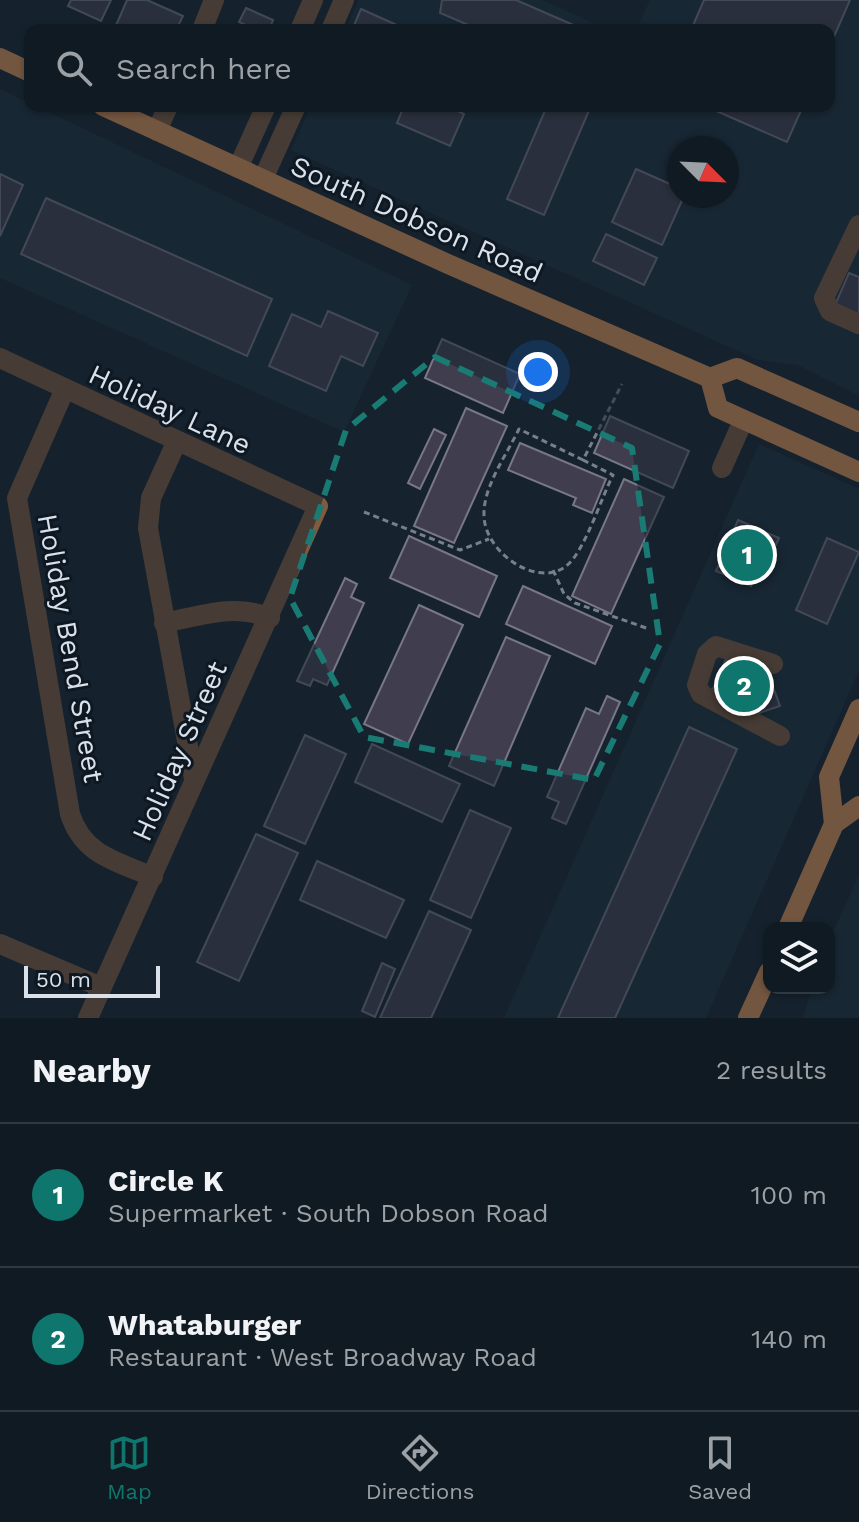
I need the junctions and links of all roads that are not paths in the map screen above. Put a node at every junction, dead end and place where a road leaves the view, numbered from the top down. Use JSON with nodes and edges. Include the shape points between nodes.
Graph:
{"nodes":[{"id":1,"x":214,"y":0,"type":"edge"},
{"id":2,"x":313,"y":0,"type":"edge"},
{"id":3,"x":344,"y":0,"type":"edge"},
{"id":4,"x":204,"y":24,"type":"edge"},
{"id":5,"x":303,"y":24,"type":"edge"},
{"id":6,"x":334,"y":24,"type":"edge"},
{"id":7,"x":0,"y":58,"type":"edge"},
{"id":8,"x":24,"y":69,"type":"edge"},
{"id":9,"x":116,"y":112,"type":"edge"},
{"id":10,"x":165,"y":112,"type":"edge"},
{"id":11,"x":263,"y":112,"type":"edge"},
{"id":12,"x":293,"y":112,"type":"edge"},
{"id":13,"x":157,"y":131,"type":"junction"},
{"id":14,"x":238,"y":168,"type":"junction"},
{"id":15,"x":263,"y":179,"type":"junction"},
{"id":16,"x":859,"y":225,"type":"edge"},
{"id":17,"x":859,"y":324,"type":"edge"},
{"id":18,"x":0,"y":358,"type":"edge"},
{"id":19,"x":710,"y":378,"type":"junction"},
{"id":20,"x":64,"y":391,"type":"junction"},
{"id":21,"x":743,"y":421,"type":"junction"},
{"id":22,"x":859,"y":422,"type":"edge"},
{"id":23,"x":176,"y":443,"type":"junction"},
{"id":24,"x":722,"y":468,"type":"dead end"},
{"id":25,"x":859,"y":472,"type":"edge"},
{"id":26,"x":318,"y":506,"type":"joint"},
{"id":27,"x":270,"y":618,"type":"junction"},
{"id":28,"x":164,"y":623,"type":"junction"},
{"id":29,"x":773,"y":664,"type":"dead end"},
{"id":30,"x":859,"y":709,"type":"edge"},
{"id":31,"x":780,"y":736,"type":"dead end"},
{"id":32,"x":194,"y":779,"type":"junction"},
{"id":33,"x":859,"y":806,"type":"edge"},
{"id":34,"x":834,"y":824,"type":"junction"},
{"id":35,"x":153,"y":877,"type":"junction"},
{"id":36,"x":791,"y":922,"type":"edge"},
{"id":37,"x":0,"y":944,"type":"edge"},
{"id":38,"x":763,"y":985,"type":"edge"},
{"id":39,"x":101,"y":987,"type":"junction"},
{"id":40,"x":88,"y":1018,"type":"edge"},
{"id":41,"x":748,"y":1018,"type":"edge"}],
"edges":[{"from":1,"to":4,"type":"street"},
{"from":2,"to":5,"type":"street"},
{"from":3,"to":6,"type":"street"},
{"from":7,"to":8,"type":"main road"},
{"from":9,"to":13,"type":"main road","name":"South Dobson Road"},
{"from":10,"to":13,"type":"street"},
{"from":11,"to":14,"type":"street"},
{"from":12,"to":15,"type":"street"},
{"from":13,"to":14,"type":"main road","name":"South Dobson Road"},
{"from":14,"to":15,"type":"main road","name":"South Dobson Road"},
{"from":15,"to":19,"type":"main road","name":"South Dobson Road"},
{"from":16,"to":17,"type":"street","via":[[824,298],[830,311]]},
{"from":18,"to":20,"type":"street","name":"Holiday Lane"},
{"from":19,"to":21,"type":"main road","via":[[718,408]]},
{"from":19,"to":22,"type":"main road","via":[[737,368]]},
{"from":20,"to":23,"type":"street","name":"Holiday Lane"},
{"from":20,"to":35,"type":"street","name":"Holiday Bend Street","via":[[17,498],[70,814],[77,836],[94,851]]},
{"from":21,"to":24,"type":"street"},
{"from":21,"to":25,"type":"main road"},
{"from":23,"to":26,"type":"street","name":"Holiday Lane"},
{"from":23,"to":28,"type":"street","via":[[151,498],[148,528]]},
{"from":26,"to":27,"type":"street","name":"Holiday Street"},
{"from":27,"to":28,"type":"street","via":[[237,610]]},
{"from":27,"to":32,"type":"street","name":"Holiday Street"},
{"from":28,"to":32,"type":"street"},
{"from":29,"to":31,"type":"street","via":[[716,646],[707,654],[697,685],[701,694]]},
{"from":30,"to":34,"type":"main road","via":[[829,777]]},
{"from":32,"to":35,"type":"street","name":"Holiday Street"},
{"from":33,"to":34,"type":"main road"},
{"from":34,"to":36,"type":"main road"},
{"from":35,"to":39,"type":"street","name":"Holiday Street"},
{"from":37,"to":39,"type":"street"},
{"from":38,"to":41,"type":"main road"},
{"from":39,"to":40,"type":"street","name":"Holiday Street"}]}
